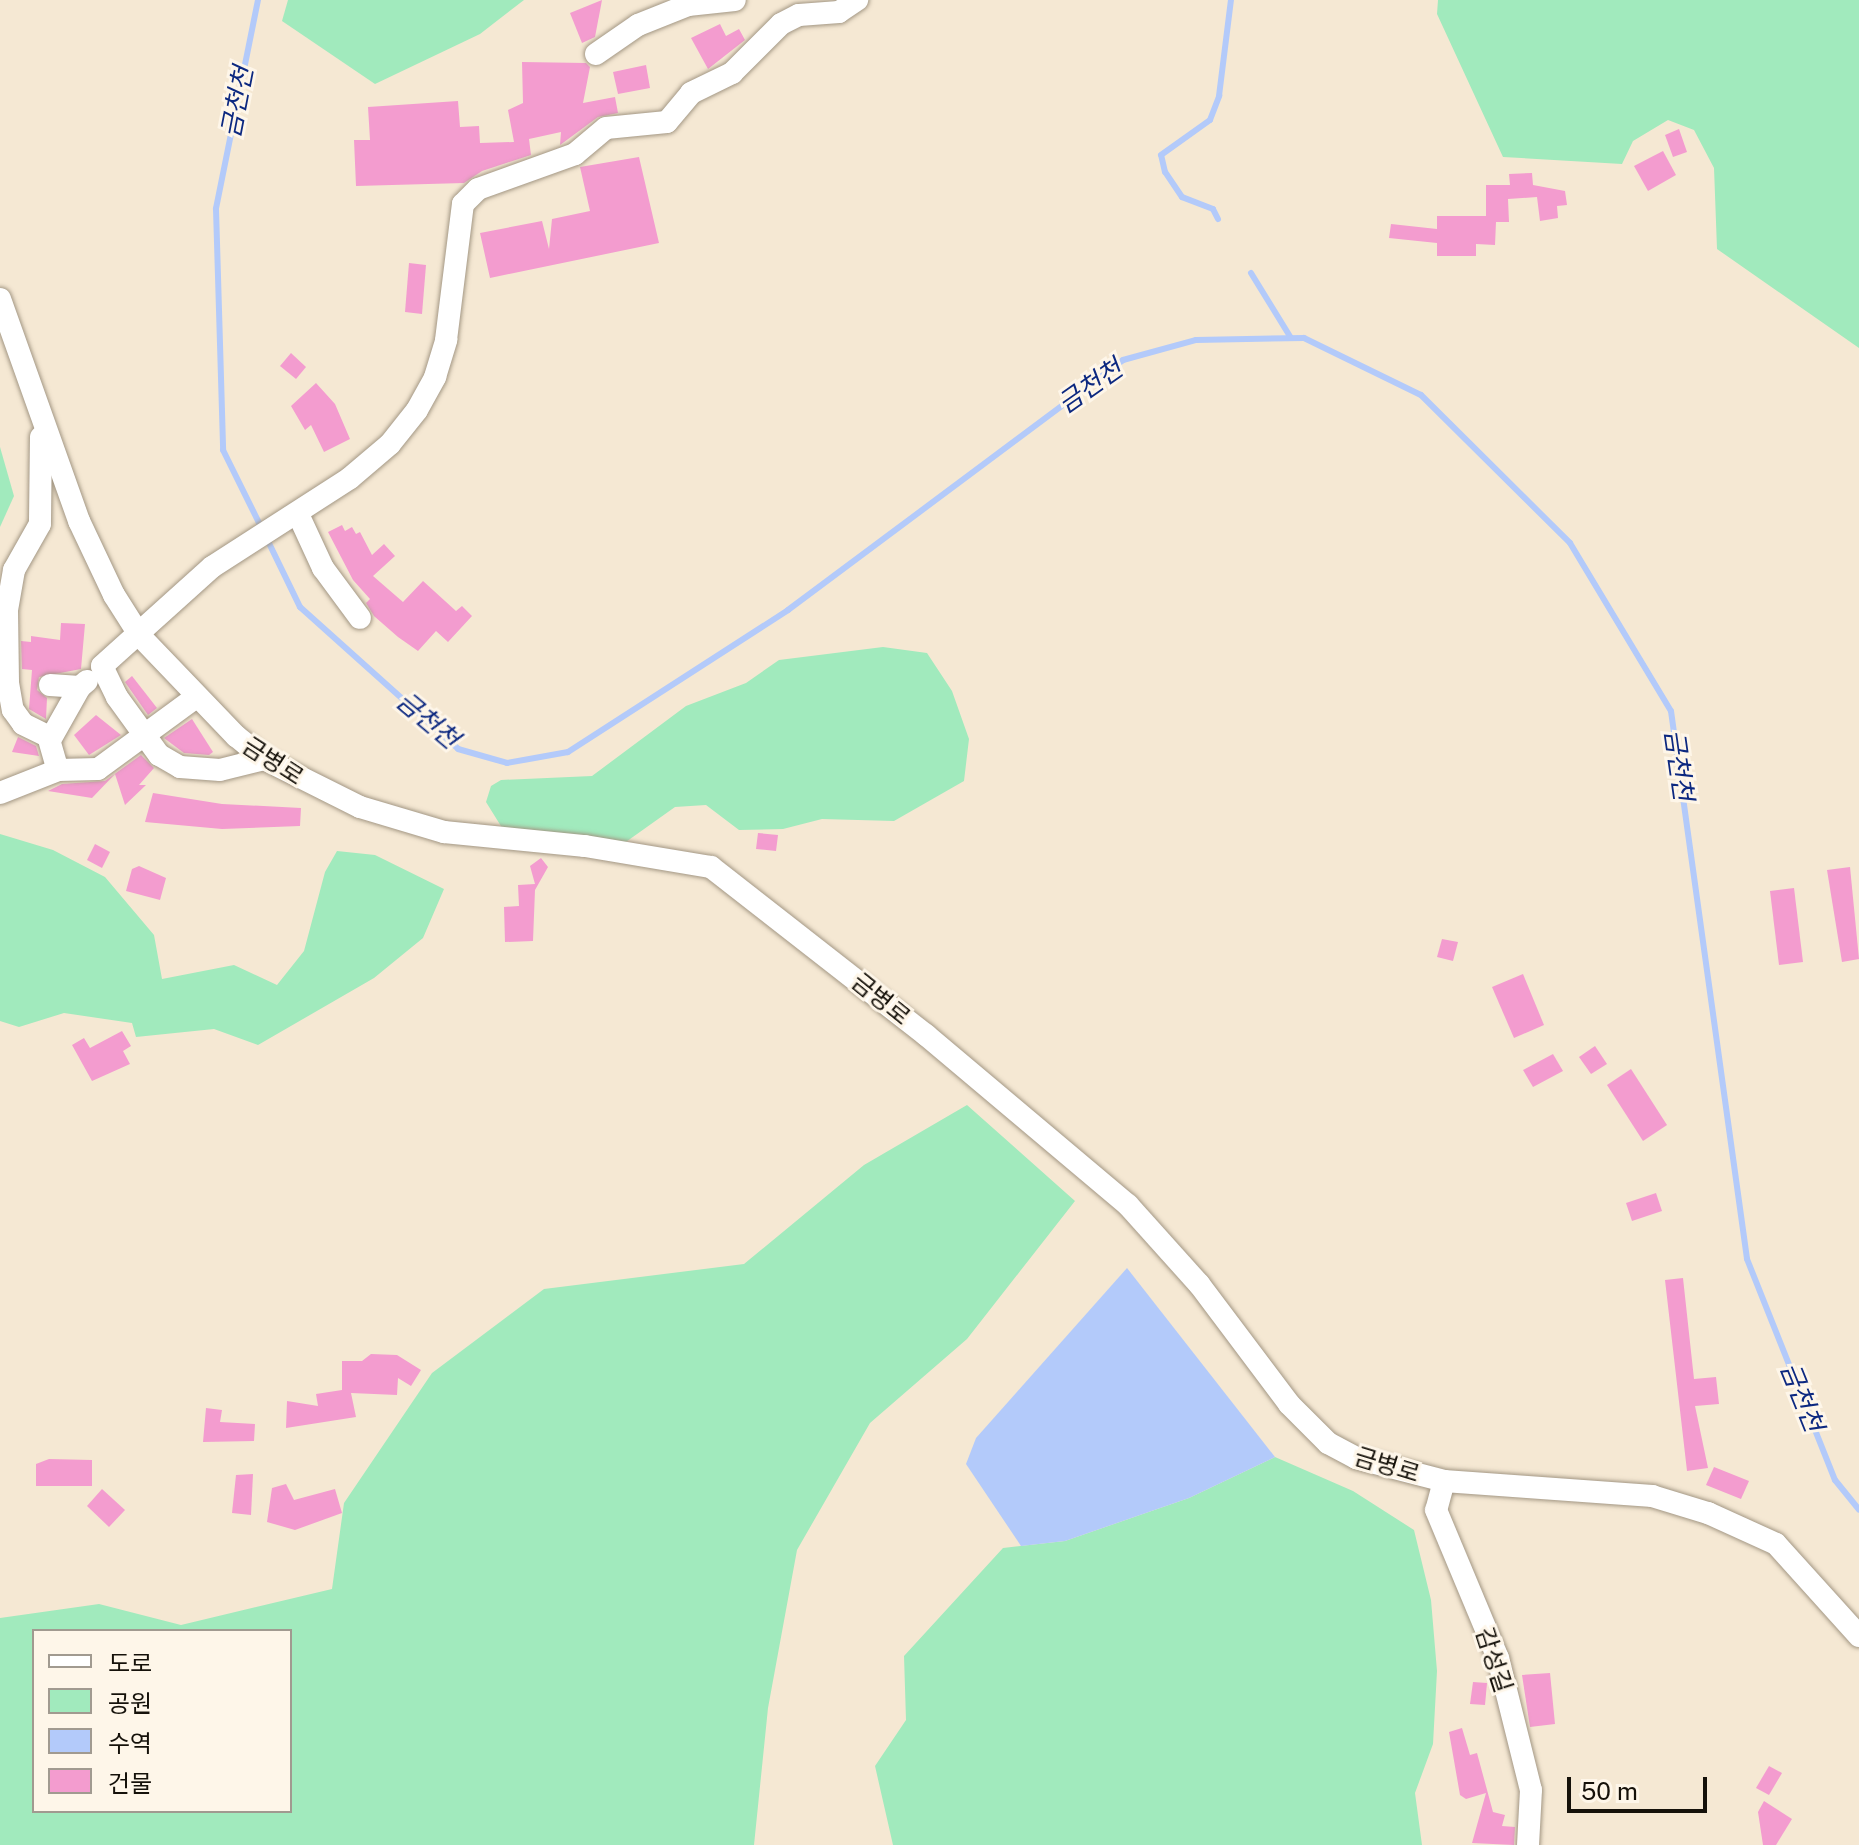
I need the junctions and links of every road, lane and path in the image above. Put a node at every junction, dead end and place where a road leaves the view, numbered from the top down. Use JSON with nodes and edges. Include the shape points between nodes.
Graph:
{"nodes":[{"id":1,"x":735,"y":0,"type":"edge"},
{"id":2,"x":857,"y":0,"type":"edge"},
{"id":3,"x":801,"y":7,"type":"edge"},
{"id":4,"x":596,"y":54,"type":"dead end"},
{"id":5,"x":0,"y":299,"type":"edge"},
{"id":6,"x":41,"y":423,"type":"junction"},
{"id":7,"x":292,"y":516,"type":"junction"},
{"id":8,"x":360,"y":618,"type":"dead end"},
{"id":9,"x":140,"y":636,"type":"junction"},
{"id":10,"x":102,"y":666,"type":"junction"},
{"id":11,"x":50,"y":685,"type":"dead end"},
{"id":12,"x":80,"y":687,"type":"junction"},
{"id":13,"x":196,"y":697,"type":"junction"},
{"id":14,"x":145,"y":735,"type":"junction"},
{"id":15,"x":50,"y":740,"type":"junction"},
{"id":16,"x":264,"y":759,"type":"junction"},
{"id":17,"x":58,"y":770,"type":"junction"},
{"id":18,"x":0,"y":793,"type":"edge"},
{"id":19,"x":1444,"y":1481,"type":"junction"},
{"id":20,"x":1859,"y":1636,"type":"edge"},
{"id":21,"x":1528,"y":1845,"type":"edge"}],
"edges":[{"from":1,"to":4,"type":"street","via":[[688,5],[638,25]]},
{"from":2,"to":3,"type":"street","via":[[839,12]]},
{"from":3,"to":7,"type":"street","via":[[732,73],[691,93],[667,122],[606,128],[575,154],[478,189],[463,204],[446,340],[417,410],[390,444]]},
{"from":5,"to":6,"type":"street","name":"금병로"},
{"from":6,"to":9,"type":"street","name":"금병로","via":[[79,521]]},
{"from":6,"to":15,"type":"street","via":[[40,524],[14,570],[7,610],[8,683],[13,710],[23,724]]},
{"from":7,"to":8,"type":"street"},
{"from":7,"to":9,"type":"street","via":[[232,555]]},
{"from":9,"to":10,"type":"street"},
{"from":9,"to":13,"type":"street","name":"금병로"},
{"from":10,"to":12,"type":"street"},
{"from":10,"to":14,"type":"street"},
{"from":11,"to":12,"type":"street"},
{"from":12,"to":15,"type":"street"},
{"from":13,"to":14,"type":"street"},
{"from":13,"to":16,"type":"street","name":"금병로"},
{"from":14,"to":16,"type":"street","via":[[159,755],[180,767],[220,770]]},
{"from":14,"to":17,"type":"street","via":[[98,769]]},
{"from":15,"to":17,"type":"street"},
{"from":16,"to":19,"type":"street","name":"금병로","via":[[346,801],[444,832],[585,846],[711,867],[891,1007],[1128,1205],[1199,1284],[1289,1404],[1328,1443],[1356,1458]]},
{"from":17,"to":18,"type":"street"},
{"from":19,"to":20,"type":"street","name":"금병로","via":[[1652,1496],[1708,1513],[1776,1544]]},
{"from":19,"to":21,"type":"street","name":"감성길","via":[[1436,1510],[1498,1658],[1531,1790]]}]}
